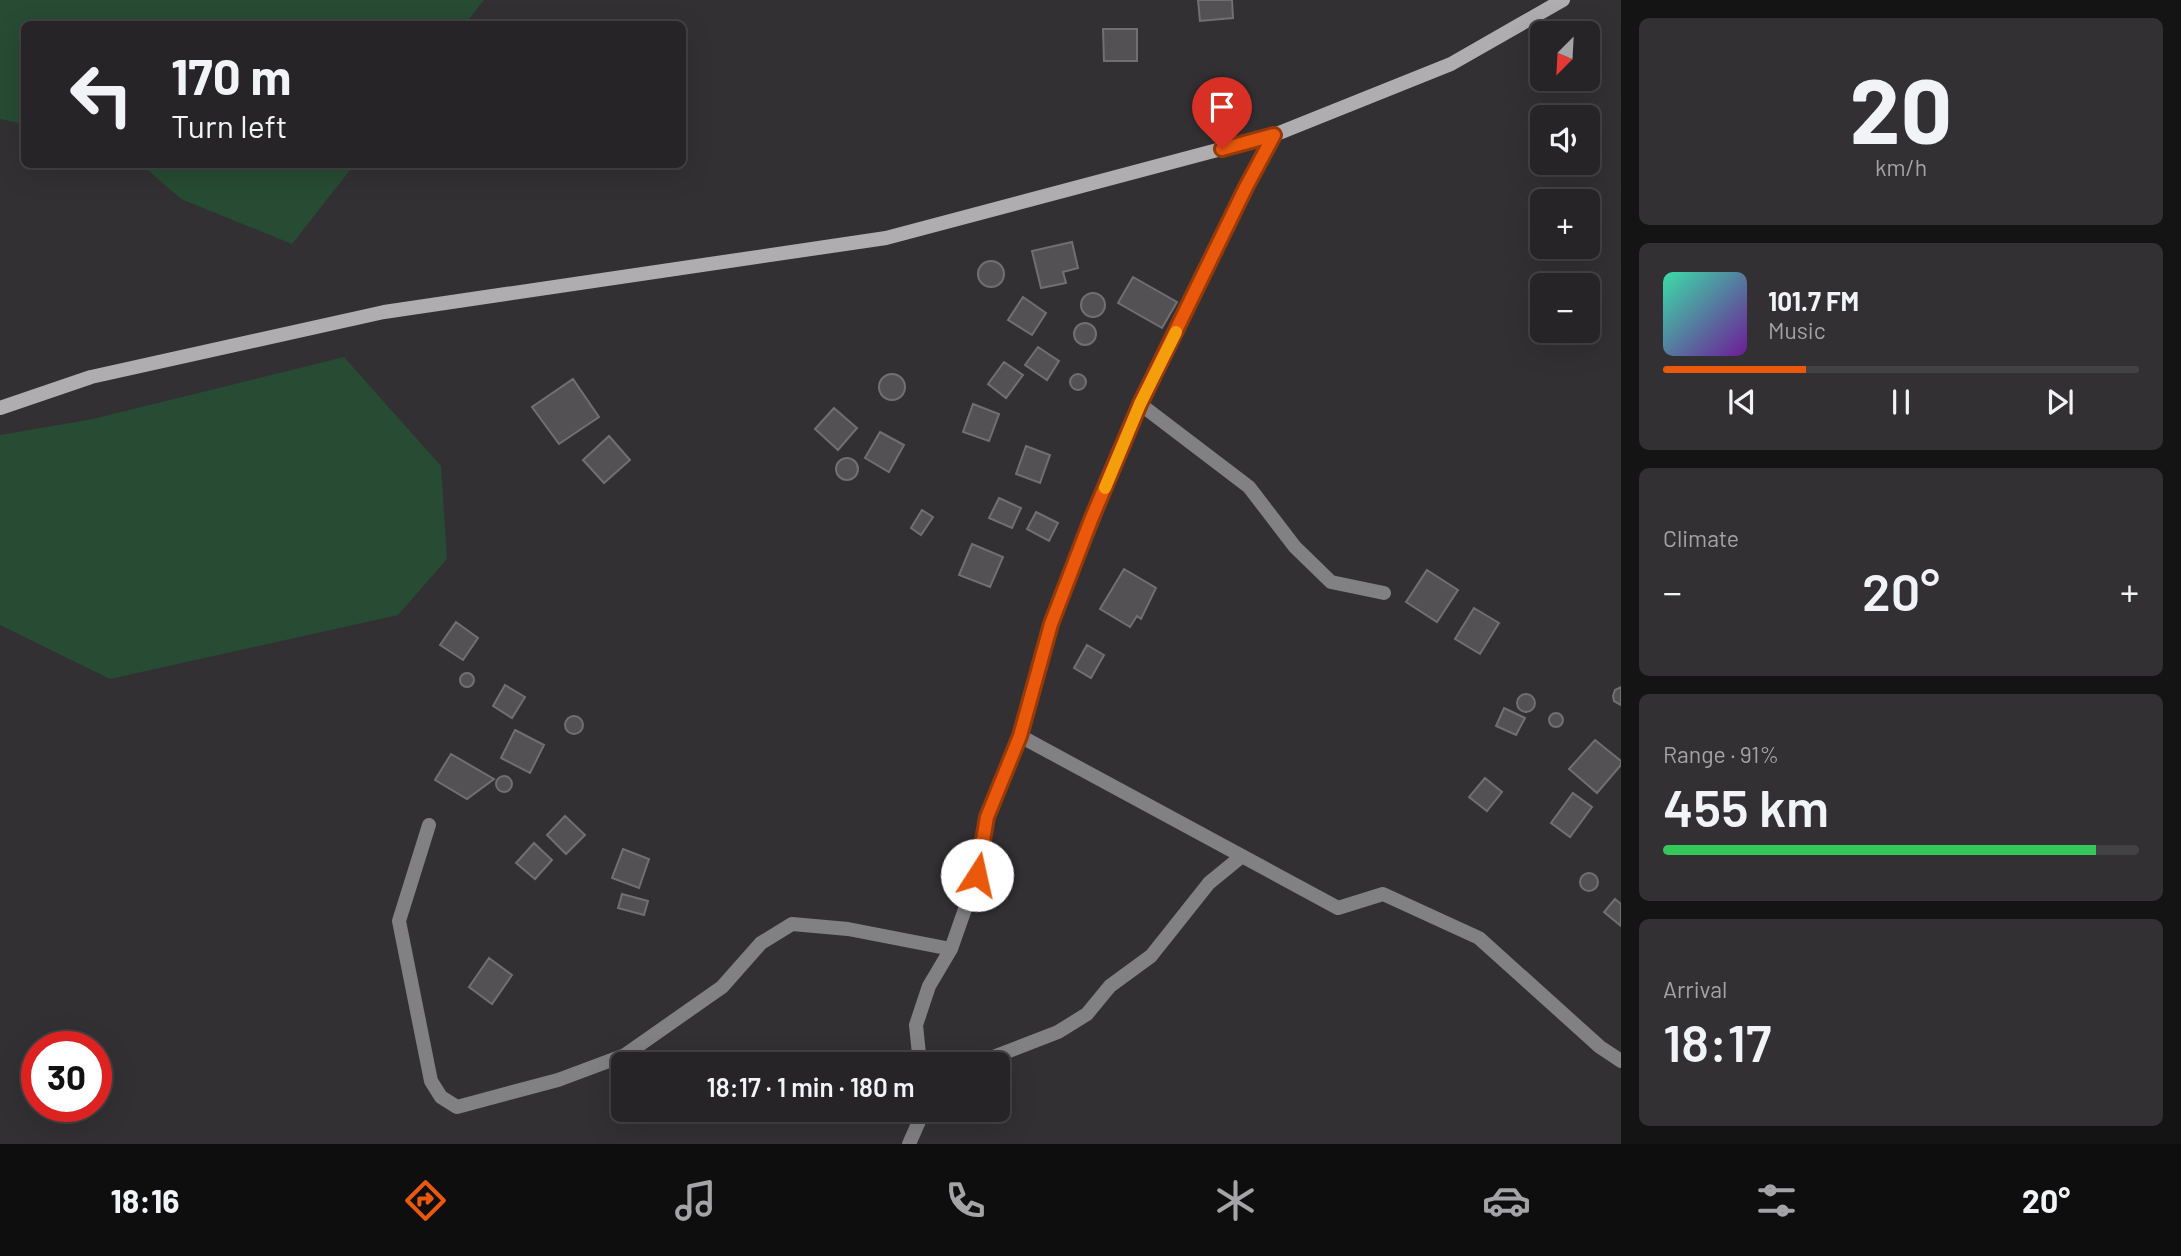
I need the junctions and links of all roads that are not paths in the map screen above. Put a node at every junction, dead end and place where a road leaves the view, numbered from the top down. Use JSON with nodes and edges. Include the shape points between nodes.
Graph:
{"nodes":[{"id":1,"x":1563,"y":0,"type":"edge"},
{"id":2,"x":1274,"y":135,"type":"junction"},
{"id":3,"x":1140,"y":404,"type":"junction"},
{"id":4,"x":0,"y":408,"type":"edge"},
{"id":5,"x":1384,"y":593,"type":"dead end"},
{"id":6,"x":1020,"y":736,"type":"junction"},
{"id":7,"x":429,"y":825,"type":"dead end"},
{"id":8,"x":1242,"y":856,"type":"junction"},
{"id":9,"x":951,"y":949,"type":"junction"},
{"id":10,"x":919,"y":1052,"type":"edge"},
{"id":11,"x":1006,"y":1052,"type":"edge"},
{"id":12,"x":1621,"y":1061,"type":"edge"},
{"id":13,"x":919,"y":1122,"type":"edge"},
{"id":14,"x":909,"y":1144,"type":"edge"}],
"edges":[{"from":1,"to":2,"type":"street","via":[[1451,64]]},
{"from":2,"to":3,"type":"street"},
{"from":2,"to":4,"type":"street","via":[[886,238],[384,312],[91,377]]},
{"from":3,"to":5,"type":"street","via":[[1250,487],[1296,547],[1331,582]]},
{"from":3,"to":6,"type":"street","via":[[1051,624]]},
{"from":6,"to":8,"type":"street"},
{"from":6,"to":9,"type":"street","via":[[987,817],[977,875]]},
{"from":7,"to":9,"type":"street","via":[[399,921],[431,1081],[441,1097],[457,1107],[558,1080],[625,1055],[722,987],[761,943],[792,924],[848,929]]},
{"from":8,"to":11,"type":"street","via":[[1209,883],[1151,956],[1110,986],[1087,1014],[1058,1032]]},
{"from":8,"to":12,"type":"street","via":[[1338,908],[1383,894],[1479,938]]},
{"from":9,"to":10,"type":"street","via":[[929,986],[916,1025]]},
{"from":13,"to":14,"type":"street"}]}
